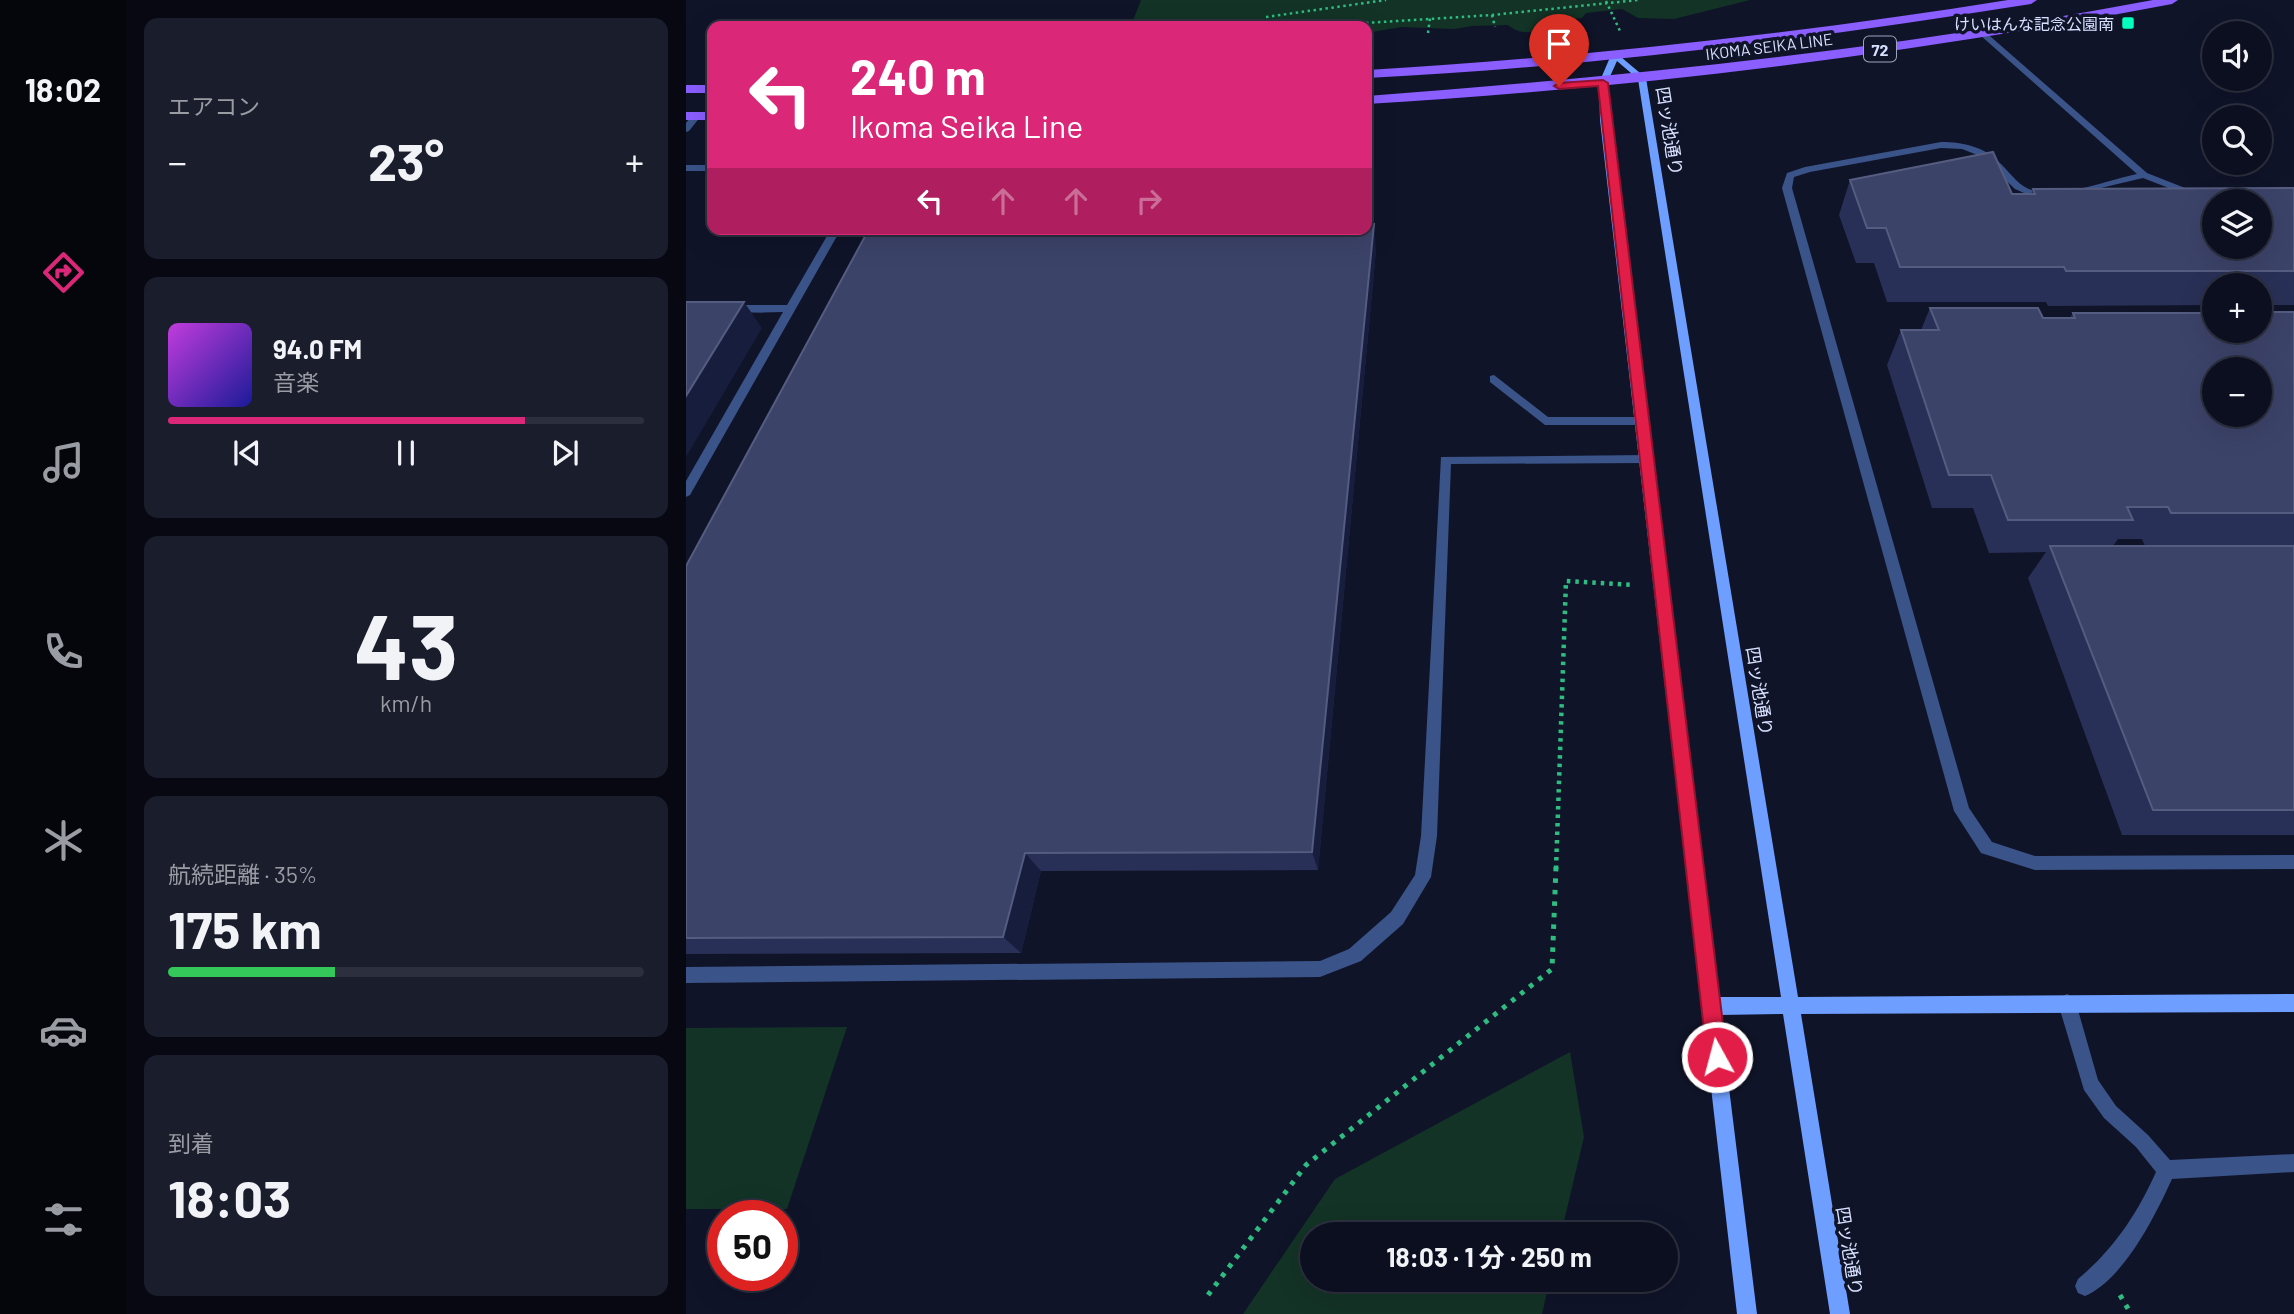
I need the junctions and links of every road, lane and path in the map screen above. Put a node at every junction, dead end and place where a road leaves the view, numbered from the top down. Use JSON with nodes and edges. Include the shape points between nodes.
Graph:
{"nodes":[{"id":1,"x":1386,"y":0,"type":"edge"},
{"id":2,"x":1638,"y":0,"type":"edge"},
{"id":3,"x":2031,"y":0,"type":"edge"},
{"id":4,"x":2172,"y":0,"type":"edge"},
{"id":5,"x":1606,"y":1,"type":"edge"},
{"id":6,"x":1492,"y":15,"type":"junction"},
{"id":7,"x":1266,"y":17,"type":"dead end"},
{"id":8,"x":1430,"y":18,"type":"junction"},
{"id":9,"x":1370,"y":21,"type":"edge"},
{"id":10,"x":1495,"y":27,"type":"dead end"},
{"id":11,"x":1620,"y":31,"type":"dead end"},
{"id":12,"x":1428,"y":33,"type":"dead end"},
{"id":13,"x":1983,"y":33,"type":"junction"},
{"id":14,"x":1615,"y":55,"type":"junction"},
{"id":15,"x":1372,"y":74,"type":"edge"},
{"id":16,"x":1642,"y":78,"type":"junction"},
{"id":17,"x":1603,"y":83,"type":"junction"},
{"id":18,"x":686,"y":89,"type":"edge"},
{"id":19,"x":707,"y":89,"type":"edge"},
{"id":20,"x":1372,"y":100,"type":"edge"},
{"id":21,"x":691,"y":116,"type":"edge"},
{"id":22,"x":686,"y":129,"type":"edge"},
{"id":23,"x":707,"y":168,"type":"edge"},
{"id":24,"x":686,"y":169,"type":"edge"},
{"id":25,"x":2144,"y":174,"type":"junction"},
{"id":26,"x":2202,"y":197,"type":"edge"},
{"id":27,"x":833,"y":235,"type":"edge"},
{"id":28,"x":791,"y":308,"type":"junction"},
{"id":29,"x":712,"y":309,"type":"edge"},
{"id":30,"x":1494,"y":379,"type":"dead end"},
{"id":31,"x":1642,"y":421,"type":"junction"},
{"id":32,"x":1647,"y":459,"type":"junction"},
{"id":33,"x":686,"y":492,"type":"edge"},
{"id":34,"x":1662,"y":586,"type":"junction"},
{"id":35,"x":2294,"y":862,"type":"edge"},
{"id":36,"x":686,"y":975,"type":"edge"},
{"id":37,"x":2067,"y":1003,"type":"junction"},
{"id":38,"x":2294,"y":1003,"type":"edge"},
{"id":39,"x":1791,"y":1005,"type":"junction"},
{"id":40,"x":1711,"y":1006,"type":"junction"},
{"id":41,"x":2294,"y":1163,"type":"edge"},
{"id":42,"x":2166,"y":1170,"type":"junction"},
{"id":43,"x":2085,"y":1286,"type":"dead end"},
{"id":44,"x":1208,"y":1295,"type":"dead end"},
{"id":45,"x":1747,"y":1314,"type":"edge"},
{"id":46,"x":1840,"y":1314,"type":"edge"}],
"edges":[{"from":1,"to":7,"type":"path"},
{"from":2,"to":5,"type":"path"},
{"from":3,"to":14,"type":"main road","name":"IKOMA SEIKA LINE","number":"72"},
{"from":4,"to":13,"type":"main road","name":"IKOMA SEIKA LINE","number":"72"},
{"from":5,"to":6,"type":"path"},
{"from":5,"to":11,"type":"path"},
{"from":6,"to":8,"type":"path"},
{"from":6,"to":10,"type":"path"},
{"from":8,"to":9,"type":"path"},
{"from":8,"to":12,"type":"path"},
{"from":13,"to":16,"type":"main road","name":"IKOMA SEIKA LINE","number":"72"},
{"from":13,"to":25,"type":"lane"},
{"from":14,"to":15,"type":"main road","name":"IKOMA SEIKA LINE","number":"72"},
{"from":14,"to":16,"type":"main road","name":"四ッ池通り"},
{"from":14,"to":17,"type":"main road"},
{"from":16,"to":17,"type":"main road","name":"IKOMA SEIKA LINE","number":"72"},
{"from":16,"to":39,"type":"main road","name":"四ッ池通り"},
{"from":17,"to":20,"type":"main road","name":"IKOMA SEIKA LINE","number":"72"},
{"from":17,"to":31,"type":"main road"},
{"from":18,"to":19,"type":"main road"},
{"from":21,"to":22,"type":"lane"},
{"from":23,"to":24,"type":"lane"},
{"from":25,"to":26,"type":"lane"},
{"from":25,"to":35,"type":"lane","via":[[2034,195],[2019,188],[1985,155],[1963,146],[1941,145],[1808,169],[1790,175],[1787,188],[1962,811],[1987,848],[2035,863]]},
{"from":27,"to":28,"type":"lane"},
{"from":28,"to":29,"type":"lane"},
{"from":28,"to":33,"type":"lane"},
{"from":30,"to":31,"type":"lane","via":[[1545,421]]},
{"from":31,"to":32,"type":"main road"},
{"from":32,"to":34,"type":"main road"},
{"from":32,"to":36,"type":"lane","via":[[1445,460],[1429,836],[1423,877],[1396,918],[1355,955],[1320,969]]},
{"from":34,"to":40,"type":"main road"},
{"from":34,"to":44,"type":"path","via":[[1566,581],[1552,969],[1306,1165]]},
{"from":37,"to":38,"type":"main road"},
{"from":37,"to":39,"type":"main road"},
{"from":37,"to":42,"type":"lane","via":[[2091,1084],[2110,1112]]},
{"from":39,"to":40,"type":"main road"},
{"from":39,"to":46,"type":"main road","name":"四ッ池通り"},
{"from":40,"to":45,"type":"main road"},
{"from":41,"to":42,"type":"lane"},
{"from":42,"to":43,"type":"lane","via":[[2145,1216],[2117,1259]]}]}
